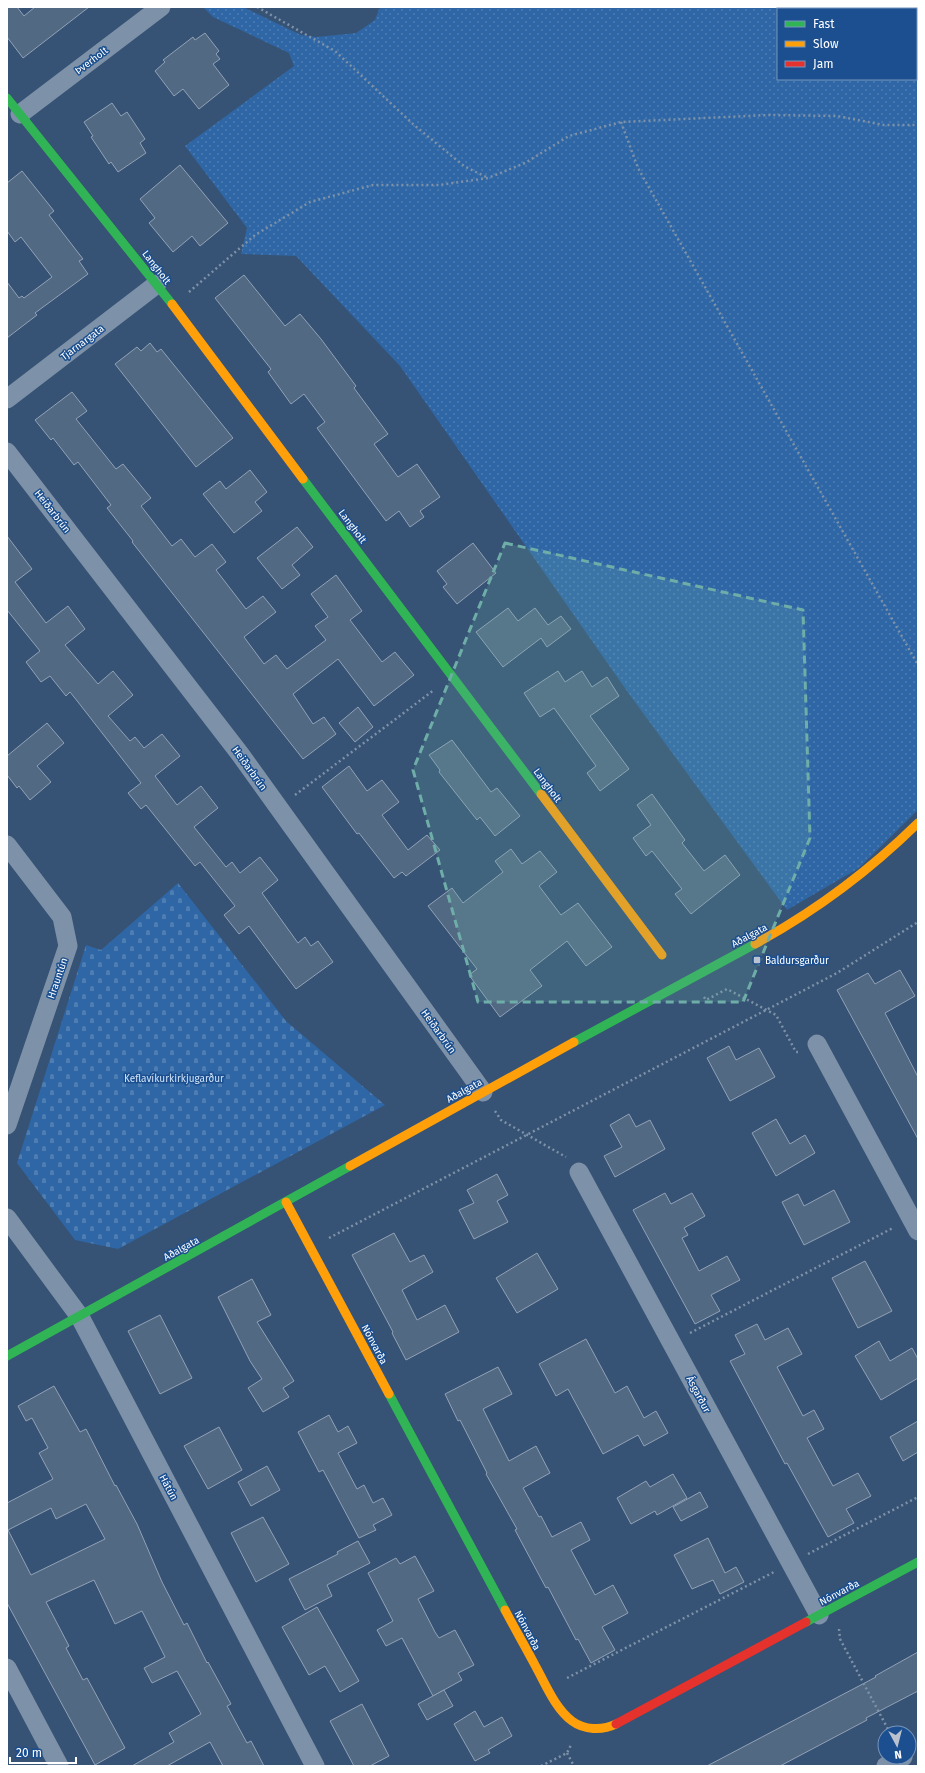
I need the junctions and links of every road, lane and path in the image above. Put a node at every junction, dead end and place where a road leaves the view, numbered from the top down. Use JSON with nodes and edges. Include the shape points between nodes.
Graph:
{"nodes":[{"id":1,"x":161,"y":7,"type":"edge"},
{"id":2,"x":257,"y":7,"type":"edge"},
{"id":3,"x":7,"y":98,"type":"edge"},
{"id":4,"x":20,"y":114,"type":"junction"},
{"id":5,"x":621,"y":122,"type":"junction"},
{"id":6,"x":918,"y":125,"type":"edge"},
{"id":7,"x":488,"y":178,"type":"junction"},
{"id":8,"x":157,"y":284,"type":"junction"},
{"id":9,"x":173,"y":306,"type":"junction"},
{"id":10,"x":7,"y":399,"type":"edge"},
{"id":11,"x":7,"y":452,"type":"edge"},
{"id":12,"x":918,"y":665,"type":"edge"},
{"id":13,"x":452,"y":676,"type":"junction"},
{"id":14,"x":278,"y":808,"type":"junction"},
{"id":15,"x":918,"y":823,"type":"edge"},
{"id":16,"x":7,"y":845,"type":"edge"},
{"id":17,"x":918,"y":922,"type":"edge"},
{"id":18,"x":662,"y":955,"type":"dead end"},
{"id":19,"x":691,"y":979,"type":"junction"},
{"id":20,"x":765,"y":1010,"type":"junction"},
{"id":21,"x":817,"y":1044,"type":"joint"},
{"id":22,"x":483,"y":1092,"type":"junction"},
{"id":23,"x":7,"y":1125,"type":"edge"},
{"id":24,"x":528,"y":1134,"type":"junction"},
{"id":25,"x":579,"y":1172,"type":"joint"},
{"id":26,"x":286,"y":1202,"type":"junction"},
{"id":27,"x":7,"y":1218,"type":"edge"},
{"id":28,"x":915,"y":1225,"type":"edge"},
{"id":29,"x":311,"y":1248,"type":"junction"},
{"id":30,"x":80,"y":1317,"type":"junction"},
{"id":31,"x":671,"y":1342,"type":"junction"},
{"id":32,"x":7,"y":1356,"type":"edge"},
{"id":33,"x":918,"y":1497,"type":"edge"},
{"id":34,"x":918,"y":1562,"type":"edge"},
{"id":35,"x":791,"y":1563,"type":"junction"},
{"id":36,"x":826,"y":1612,"type":"junction"},
{"id":37,"x":7,"y":1668,"type":"edge"},
{"id":38,"x":547,"y":1688,"type":"junction"},
{"id":39,"x":886,"y":1725,"type":"edge"},
{"id":40,"x":580,"y":1726,"type":"junction"},
{"id":41,"x":567,"y":1753,"type":"junction"},
{"id":42,"x":59,"y":1766,"type":"edge"},
{"id":43,"x":315,"y":1766,"type":"edge"},
{"id":44,"x":541,"y":1766,"type":"edge"},
{"id":45,"x":574,"y":1766,"type":"edge"}],
"edges":[{"from":1,"to":4,"type":"street","name":"Þverholt"},
{"from":2,"to":7,"type":"path","via":[[335,50],[414,125],[458,162]]},
{"from":3,"to":4,"type":"street","name":"Langholt"},
{"from":4,"to":8,"type":"street","name":"Langholt"},
{"from":5,"to":6,"type":"path","via":[[760,116],[837,116],[884,125]]},
{"from":5,"to":7,"type":"path","via":[[569,136],[525,163]]},
{"from":5,"to":12,"type":"path","via":[[638,168]]},
{"from":7,"to":9,"type":"path","via":[[439,185],[373,185],[310,202],[255,235]]},
{"from":8,"to":9,"type":"street","name":"Langholt"},
{"from":8,"to":10,"type":"street","name":"Tjarnargata"},
{"from":9,"to":13,"type":"street","name":"Langholt"},
{"from":11,"to":14,"type":"street","name":"Heiðarbrún","via":[[240,754]]},
{"from":13,"to":14,"type":"path"},
{"from":13,"to":18,"type":"street","name":"Langholt"},
{"from":14,"to":22,"type":"street","name":"Heiðarbrún"},
{"from":15,"to":19,"type":"street","name":"Aðalgata","via":[[886,854],[790,926]]},
{"from":16,"to":23,"type":"street","name":"Hrauntún","via":[[62,917],[68,946]]},
{"from":17,"to":20,"type":"path","via":[[836,973]]},
{"from":19,"to":20,"type":"path","via":[[706,1000],[727,989]]},
{"from":19,"to":22,"type":"street","name":"Aðalgata"},
{"from":20,"to":21,"type":"path","via":[[776,1016],[796,1052]]},
{"from":20,"to":24,"type":"path"},
{"from":21,"to":28,"type":"street"},
{"from":22,"to":24,"type":"path","via":[[501,1120]]},
{"from":22,"to":26,"type":"street","name":"Aðalgata"},
{"from":24,"to":25,"type":"path","via":[[566,1157]]},
{"from":24,"to":29,"type":"path"},
{"from":25,"to":31,"type":"street","name":"Ásgarður"},
{"from":26,"to":29,"type":"street","name":"Nónvarða"},
{"from":26,"to":30,"type":"street","name":"Aðalgata"},
{"from":27,"to":30,"type":"street","name":"Hátún"},
{"from":28,"to":31,"type":"path"},
{"from":29,"to":38,"type":"street","name":"Nónvarða"},
{"from":30,"to":32,"type":"street","name":"Aðalgata"},
{"from":30,"to":43,"type":"street","name":"Hátún"},
{"from":31,"to":35,"type":"street","name":"Ásgarður"},
{"from":33,"to":35,"type":"path"},
{"from":34,"to":36,"type":"street","name":"Nónvarða"},
{"from":35,"to":36,"type":"street","name":"Ásgarður"},
{"from":35,"to":38,"type":"path"},
{"from":36,"to":39,"type":"path","via":[[839,1621],[840,1639]]},
{"from":36,"to":40,"type":"street","name":"Nónvarða","via":[[610,1727],[600,1729]]},
{"from":37,"to":42,"type":"street"},
{"from":38,"to":40,"type":"street","name":"Nónvarða","via":[[565,1716]]},
{"from":40,"to":41,"type":"path"},
{"from":41,"to":44,"type":"path"},
{"from":41,"to":45,"type":"path"}]}
